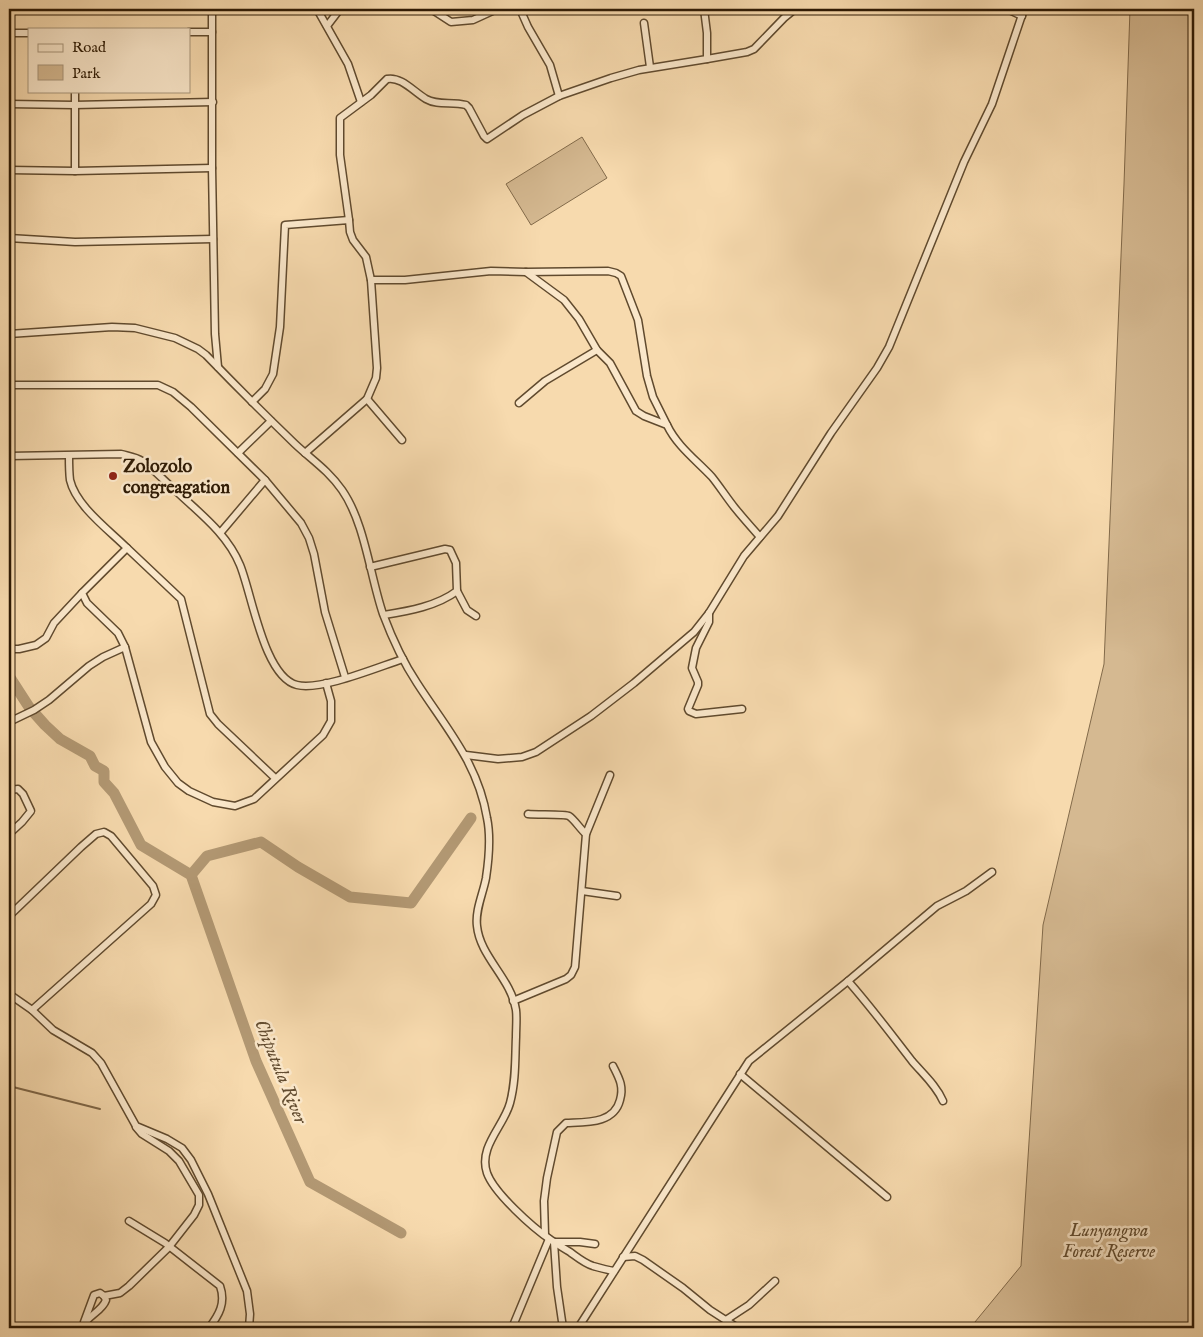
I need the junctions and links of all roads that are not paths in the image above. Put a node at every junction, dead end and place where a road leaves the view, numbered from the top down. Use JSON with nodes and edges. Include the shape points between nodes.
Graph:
{"nodes":[{"id":1,"x":212,"y":9,"type":"edge"},
{"id":2,"x":317,"y":9,"type":"edge"},
{"id":3,"x":340,"y":9,"type":"edge"},
{"id":4,"x":431,"y":9,"type":"edge"},
{"id":5,"x":497,"y":9,"type":"edge"},
{"id":6,"x":520,"y":9,"type":"edge"},
{"id":7,"x":704,"y":9,"type":"edge"},
{"id":8,"x":795,"y":9,"type":"edge"},
{"id":9,"x":1007,"y":9,"type":"edge"},
{"id":10,"x":1024,"y":9,"type":"edge"},
{"id":11,"x":1022,"y":16,"type":"junction"},
{"id":12,"x":644,"y":23,"type":"dead end"},
{"id":13,"x":327,"y":26,"type":"junction"},
{"id":14,"x":190,"y":32,"type":"edge"},
{"id":15,"x":212,"y":32,"type":"junction"},
{"id":16,"x":9,"y":33,"type":"edge"},
{"id":17,"x":28,"y":33,"type":"edge"},
{"id":18,"x":706,"y":59,"type":"junction"},
{"id":19,"x":650,"y":67,"type":"junction"},
{"id":20,"x":75,"y":92,"type":"edge"},
{"id":21,"x":559,"y":96,"type":"junction"},
{"id":22,"x":213,"y":102,"type":"junction"},
{"id":23,"x":361,"y":102,"type":"junction"},
{"id":24,"x":9,"y":104,"type":"edge"},
{"id":25,"x":74,"y":105,"type":"junction"},
{"id":26,"x":212,"y":168,"type":"junction"},
{"id":27,"x":9,"y":170,"type":"edge"},
{"id":28,"x":75,"y":171,"type":"junction"},
{"id":29,"x":349,"y":220,"type":"junction"},
{"id":30,"x":9,"y":238,"type":"edge"},
{"id":31,"x":213,"y":239,"type":"junction"},
{"id":32,"x":526,"y":272,"type":"junction"},
{"id":33,"x":370,"y":280,"type":"junction"},
{"id":34,"x":9,"y":334,"type":"edge"},
{"id":35,"x":597,"y":350,"type":"junction"},
{"id":36,"x":218,"y":367,"type":"junction"},
{"id":37,"x":9,"y":385,"type":"edge"},
{"id":38,"x":367,"y":399,"type":"junction"},
{"id":39,"x":252,"y":402,"type":"junction"},
{"id":40,"x":519,"y":403,"type":"dead end"},
{"id":41,"x":271,"y":420,"type":"junction"},
{"id":42,"x":667,"y":425,"type":"junction"},
{"id":43,"x":402,"y":440,"type":"dead end"},
{"id":44,"x":238,"y":453,"type":"junction"},
{"id":45,"x":305,"y":453,"type":"junction"},
{"id":46,"x":9,"y":456,"type":"edge"},
{"id":47,"x":69,"y":456,"type":"junction"},
{"id":48,"x":265,"y":480,"type":"junction"},
{"id":49,"x":221,"y":532,"type":"junction"},
{"id":50,"x":760,"y":537,"type":"junction"},
{"id":51,"x":127,"y":548,"type":"junction"},
{"id":52,"x":370,"y":567,"type":"junction"},
{"id":53,"x":457,"y":591,"type":"junction"},
{"id":54,"x":82,"y":593,"type":"junction"},
{"id":55,"x":709,"y":613,"type":"junction"},
{"id":56,"x":384,"y":615,"type":"junction"},
{"id":57,"x":476,"y":616,"type":"dead end"},
{"id":58,"x":125,"y":647,"type":"junction"},
{"id":59,"x":9,"y":649,"type":"edge"},
{"id":60,"x":403,"y":659,"type":"junction"},
{"id":61,"x":345,"y":678,"type":"junction"},
{"id":62,"x":326,"y":684,"type":"junction"},
{"id":63,"x":742,"y":709,"type":"dead end"},
{"id":64,"x":9,"y":722,"type":"edge"},
{"id":65,"x":466,"y":755,"type":"junction"},
{"id":66,"x":610,"y":775,"type":"dead end"},
{"id":67,"x":275,"y":778,"type":"junction"},
{"id":68,"x":9,"y":790,"type":"edge"},
{"id":69,"x":528,"y":814,"type":"dead end"},
{"id":70,"x":9,"y":834,"type":"edge"},
{"id":71,"x":586,"y":834,"type":"junction"},
{"id":72,"x":992,"y":872,"type":"dead end"},
{"id":73,"x":582,"y":891,"type":"junction"},
{"id":74,"x":617,"y":896,"type":"dead end"},
{"id":75,"x":9,"y":916,"type":"edge"},
{"id":76,"x":848,"y":982,"type":"junction"},
{"id":77,"x":9,"y":994,"type":"edge"},
{"id":78,"x":513,"y":1001,"type":"junction"},
{"id":79,"x":32,"y":1010,"type":"junction"},
{"id":80,"x":613,"y":1066,"type":"dead end"},
{"id":81,"x":740,"y":1074,"type":"junction"},
{"id":82,"x":943,"y":1101,"type":"dead end"},
{"id":83,"x":136,"y":1126,"type":"junction"},
{"id":84,"x":887,"y":1197,"type":"dead end"},
{"id":85,"x":129,"y":1221,"type":"dead end"},
{"id":86,"x":549,"y":1239,"type":"junction"},
{"id":87,"x":595,"y":1244,"type":"dead end"},
{"id":88,"x":169,"y":1246,"type":"junction"},
{"id":89,"x":623,"y":1257,"type":"junction"},
{"id":90,"x":614,"y":1271,"type":"junction"},
{"id":91,"x":775,"y":1281,"type":"dead end"},
{"id":92,"x":104,"y":1296,"type":"junction"},
{"id":93,"x":726,"y":1320,"type":"junction"},
{"id":94,"x":83,"y":1325,"type":"edge"},
{"id":95,"x":209,"y":1328,"type":"edge"},
{"id":96,"x":249,"y":1328,"type":"edge"},
{"id":97,"x":512,"y":1328,"type":"edge"},
{"id":98,"x":563,"y":1328,"type":"edge"},
{"id":99,"x":578,"y":1328,"type":"edge"},
{"id":100,"x":738,"y":1328,"type":"edge"}],
"edges":[{"from":1,"to":15,"type":"street"},
{"from":2,"to":13,"type":"street"},
{"from":3,"to":13,"type":"street"},
{"from":4,"to":5,"type":"street","via":[[453,22],[473,20]]},
{"from":6,"to":21,"type":"street","via":[[550,65]]},
{"from":7,"to":18,"type":"street"},
{"from":8,"to":18,"type":"street","via":[[754,49]]},
{"from":9,"to":11,"type":"street"},
{"from":10,"to":11,"type":"street"},
{"from":11,"to":50,"type":"street","via":[[992,104],[964,162],[890,347],[778,516]]},
{"from":12,"to":19,"type":"street"},
{"from":13,"to":23,"type":"street","via":[[352,73]]},
{"from":14,"to":15,"type":"street"},
{"from":15,"to":22,"type":"street"},
{"from":16,"to":17,"type":"street"},
{"from":18,"to":19,"type":"street"},
{"from":19,"to":21,"type":"street"},
{"from":20,"to":25,"type":"street"},
{"from":21,"to":23,"type":"street","via":[[523,114],[488,139],[466,105],[427,100],[396,79],[387,79]]},
{"from":22,"to":25,"type":"street"},
{"from":22,"to":26,"type":"street"},
{"from":23,"to":29,"type":"street","via":[[340,118],[340,155]]},
{"from":24,"to":25,"type":"street"},
{"from":25,"to":28,"type":"street"},
{"from":26,"to":28,"type":"street"},
{"from":26,"to":31,"type":"street"},
{"from":27,"to":28,"type":"street"},
{"from":29,"to":33,"type":"street","via":[[353,240],[366,258]]},
{"from":29,"to":39,"type":"street","via":[[285,225],[280,327],[273,374],[265,389]]},
{"from":30,"to":31,"type":"street","via":[[76,242]]},
{"from":31,"to":36,"type":"street"},
{"from":32,"to":33,"type":"street","via":[[490,271],[405,280]]},
{"from":32,"to":35,"type":"street","via":[[564,300]]},
{"from":32,"to":42,"type":"street","via":[[608,271],[621,276],[638,320],[653,396]]},
{"from":33,"to":38,"type":"street","via":[[377,368]]},
{"from":34,"to":36,"type":"street","via":[[136,328],[176,338],[198,349]]},
{"from":35,"to":40,"type":"street","via":[[545,381]]},
{"from":35,"to":42,"type":"street","via":[[610,363],[636,410]]},
{"from":36,"to":39,"type":"street"},
{"from":37,"to":44,"type":"street","via":[[152,385],[165,388],[191,407]]},
{"from":38,"to":43,"type":"street"},
{"from":38,"to":45,"type":"street"},
{"from":39,"to":41,"type":"street"},
{"from":41,"to":44,"type":"street"},
{"from":41,"to":45,"type":"street"},
{"from":42,"to":50,"type":"street","via":[[680,447],[690,453]]},
{"from":44,"to":48,"type":"street"},
{"from":45,"to":52,"type":"street","via":[[328,471],[344,492],[354,511]]},
{"from":46,"to":47,"type":"street"},
{"from":47,"to":49,"type":"street","via":[[121,454],[141,461]]},
{"from":47,"to":51,"type":"street","via":[[70,479],[76,494]]},
{"from":48,"to":49,"type":"street"},
{"from":48,"to":61,"type":"street","via":[[301,523],[309,538],[325,612]]},
{"from":49,"to":62,"type":"street","via":[[240,564],[267,652],[277,670],[287,681],[298,685]]},
{"from":50,"to":55,"type":"street","via":[[744,556]]},
{"from":51,"to":54,"type":"street"},
{"from":51,"to":67,"type":"street","via":[[181,599],[210,714]]},
{"from":52,"to":53,"type":"street","via":[[450,550],[456,563]]},
{"from":52,"to":56,"type":"street"},
{"from":53,"to":56,"type":"street","via":[[440,602]]},
{"from":53,"to":57,"type":"street","via":[[467,610]]},
{"from":54,"to":58,"type":"street","via":[[87,603],[118,633]]},
{"from":54,"to":59,"type":"street","via":[[54,622],[46,638],[36,645]]},
{"from":55,"to":63,"type":"street","via":[[709,622],[696,648],[692,668],[698,685],[689,712]]},
{"from":55,"to":65,"type":"street","via":[[694,632],[634,683],[547,746],[514,758]]},
{"from":56,"to":60,"type":"street"},
{"from":58,"to":64,"type":"street","via":[[89,666],[49,700]]},
{"from":58,"to":67,"type":"street","via":[[151,742],[178,783],[213,802],[235,806],[254,799]]},
{"from":60,"to":61,"type":"street"},
{"from":60,"to":65,"type":"street"},
{"from":61,"to":62,"type":"street"},
{"from":62,"to":67,"type":"street","via":[[331,701],[331,721],[323,735]]},
{"from":65,"to":78,"type":"street","via":[[482,793],[490,838],[477,928],[485,951],[501,974]]},
{"from":66,"to":71,"type":"street"},
{"from":68,"to":70,"type":"street","via":[[18,789],[23,794],[30,811]]},
{"from":69,"to":71,"type":"street","via":[[565,814]]},
{"from":71,"to":73,"type":"street"},
{"from":72,"to":76,"type":"street","via":[[937,906]]},
{"from":73,"to":74,"type":"street"},
{"from":73,"to":78,"type":"street","via":[[577,953],[571,975],[566,980]]},
{"from":75,"to":79,"type":"street","via":[[96,834],[104,832],[112,836],[154,886],[156,895],[151,904]]},
{"from":76,"to":81,"type":"street","via":[[749,1061]]},
{"from":76,"to":82,"type":"street","via":[[938,1090]]},
{"from":77,"to":79,"type":"street"},
{"from":78,"to":86,"type":"street","via":[[516,1010],[514,1083],[506,1116],[486,1155],[486,1171],[492,1184]]},
{"from":79,"to":83,"type":"street","via":[[53,1030],[101,1062]]},
{"from":80,"to":86,"type":"street","via":[[622,1086],[615,1112],[600,1120],[566,1123],[557,1132],[544,1201]]},
{"from":81,"to":84,"type":"street"},
{"from":81,"to":89,"type":"street"},
{"from":83,"to":88,"type":"street","via":[[179,1161],[200,1195],[194,1215]]},
{"from":83,"to":96,"type":"street","via":[[182,1148],[191,1160],[247,1291]]},
{"from":85,"to":88,"type":"street"},
{"from":86,"to":87,"type":"street"},
{"from":86,"to":90,"type":"street","via":[[592,1266]]},
{"from":86,"to":97,"type":"street"},
{"from":86,"to":98,"type":"street"},
{"from":88,"to":92,"type":"street","via":[[120,1294]]},
{"from":88,"to":95,"type":"street","via":[[220,1286],[222,1306]]},
{"from":89,"to":90,"type":"street"},
{"from":89,"to":93,"type":"street","via":[[635,1256],[643,1260]]},
{"from":90,"to":99,"type":"street"},
{"from":91,"to":93,"type":"street","via":[[749,1305]]},
{"from":92,"to":94,"type":"street","via":[[104,1305]]},
{"from":92,"to":94,"type":"street","via":[[100,1293],[94,1295]]},
{"from":93,"to":100,"type":"street"}]}
